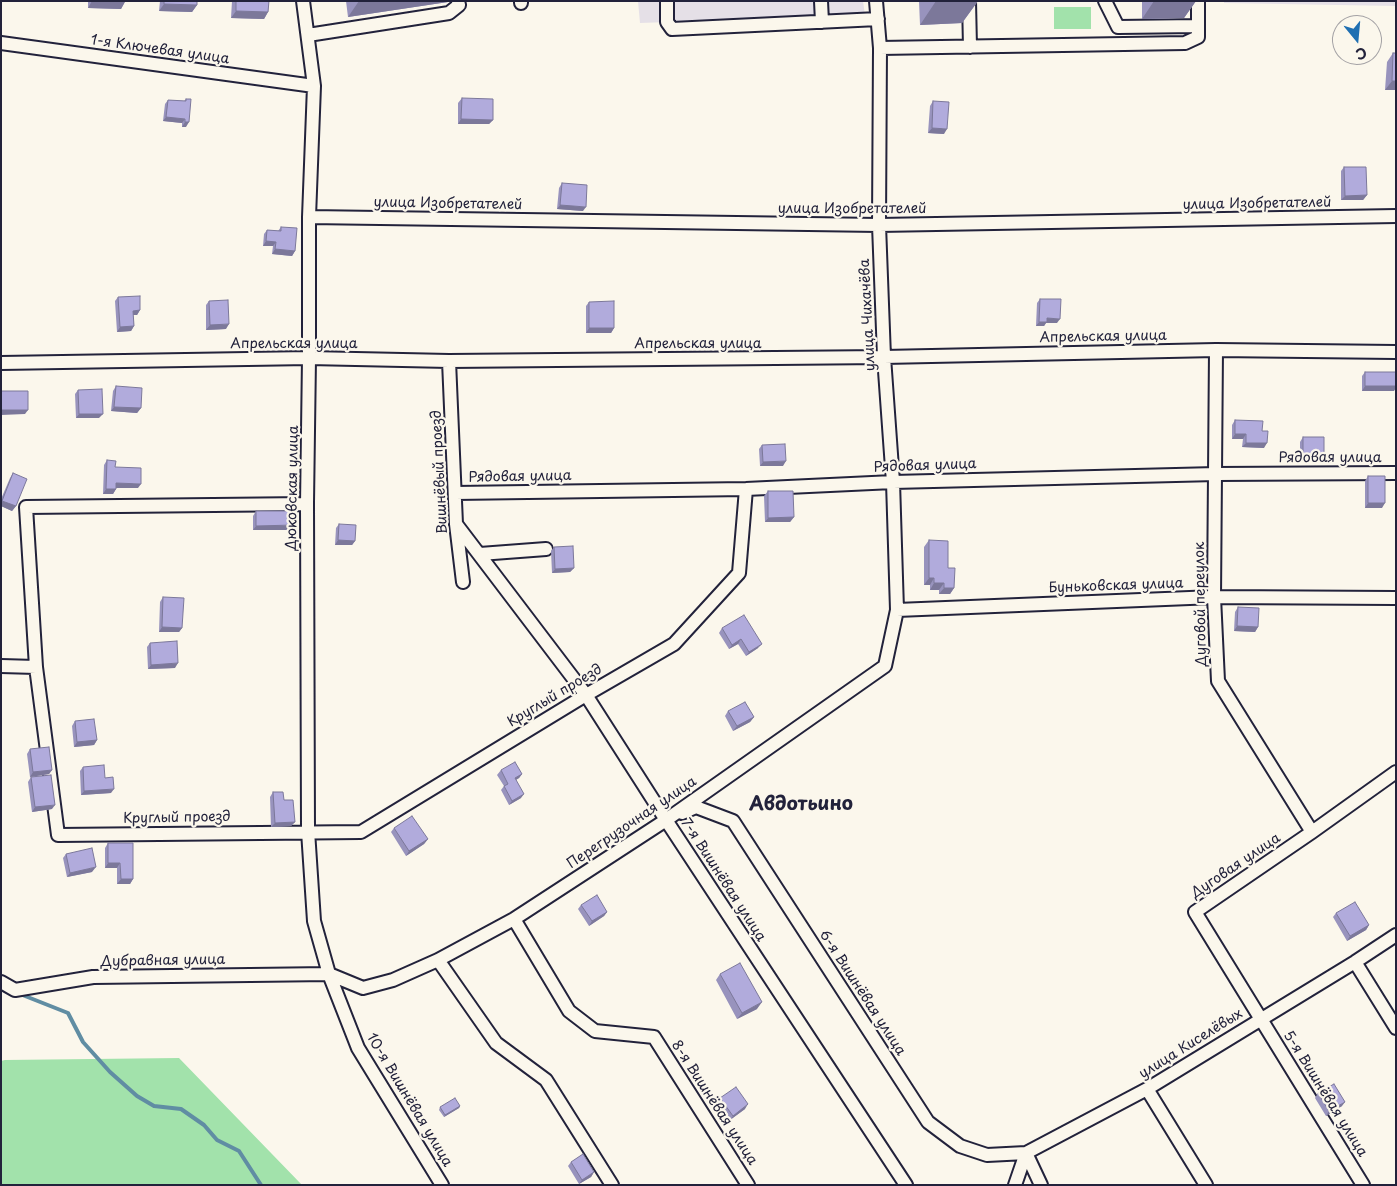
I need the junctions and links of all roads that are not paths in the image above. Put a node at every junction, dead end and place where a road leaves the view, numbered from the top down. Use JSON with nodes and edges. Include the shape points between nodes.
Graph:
{"nodes":[{"id":1,"x":303,"y":1,"type":"edge"},
{"id":2,"x":458,"y":1,"type":"edge"},
{"id":3,"x":667,"y":1,"type":"edge"},
{"id":4,"x":821,"y":1,"type":"edge"},
{"id":5,"x":876,"y":1,"type":"edge"},
{"id":6,"x":969,"y":1,"type":"edge"},
{"id":7,"x":1105,"y":1,"type":"edge"},
{"id":8,"x":1198,"y":1,"type":"edge"},
{"id":9,"x":878,"y":19,"type":"junction"},
{"id":10,"x":822,"y":22,"type":"junction"},
{"id":11,"x":1198,"y":26,"type":"junction"},
{"id":12,"x":308,"y":35,"type":"junction"},
{"id":13,"x":1,"y":43,"type":"edge"},
{"id":14,"x":970,"y":47,"type":"junction"},
{"id":15,"x":880,"y":48,"type":"junction"},
{"id":16,"x":314,"y":86,"type":"junction"},
{"id":17,"x":1396,"y":216,"type":"edge"},
{"id":18,"x":309,"y":217,"type":"junction"},
{"id":19,"x":879,"y":225,"type":"junction"},
{"id":20,"x":1216,"y":350,"type":"junction"},
{"id":21,"x":1396,"y":352,"type":"edge"},
{"id":22,"x":884,"y":357,"type":"junction"},
{"id":23,"x":309,"y":358,"type":"junction"},
{"id":24,"x":449,"y":361,"type":"junction"},
{"id":25,"x":1,"y":363,"type":"edge"},
{"id":26,"x":1396,"y":473,"type":"edge"},
{"id":27,"x":1216,"y":474,"type":"junction"},
{"id":28,"x":893,"y":482,"type":"junction"},
{"id":29,"x":746,"y":489,"type":"junction"},
{"id":30,"x":455,"y":493,"type":"junction"},
{"id":31,"x":307,"y":504,"type":"junction"},
{"id":32,"x":456,"y":524,"type":"junction"},
{"id":33,"x":546,"y":549,"type":"dead end"},
{"id":34,"x":480,"y":554,"type":"junction"},
{"id":35,"x":463,"y":582,"type":"dead end"},
{"id":36,"x":1214,"y":597,"type":"junction"},
{"id":37,"x":1396,"y":598,"type":"edge"},
{"id":38,"x":897,"y":610,"type":"junction"},
{"id":39,"x":1,"y":666,"type":"edge"},
{"id":40,"x":36,"y":667,"type":"junction"},
{"id":41,"x":586,"y":695,"type":"junction"},
{"id":42,"x":1396,"y":772,"type":"edge"},
{"id":43,"x":666,"y":820,"type":"junction"},
{"id":44,"x":308,"y":831,"type":"junction"},
{"id":45,"x":1312,"y":832,"type":"junction"},
{"id":46,"x":514,"y":919,"type":"junction"},
{"id":47,"x":1396,"y":935,"type":"edge"},
{"id":48,"x":438,"y":960,"type":"junction"},
{"id":49,"x":1356,"y":962,"type":"junction"},
{"id":50,"x":329,"y":974,"type":"junction"},
{"id":51,"x":1,"y":982,"type":"edge"},
{"id":52,"x":1261,"y":1019,"type":"junction"},
{"id":53,"x":1396,"y":1028,"type":"edge"},
{"id":54,"x":1148,"y":1089,"type":"junction"},
{"id":55,"x":1026,"y":1153,"type":"junction"},
{"id":56,"x":442,"y":1185,"type":"edge"},
{"id":57,"x":612,"y":1185,"type":"edge"},
{"id":58,"x":748,"y":1185,"type":"edge"},
{"id":59,"x":906,"y":1185,"type":"edge"},
{"id":60,"x":1015,"y":1185,"type":"edge"},
{"id":61,"x":1041,"y":1185,"type":"edge"},
{"id":62,"x":1206,"y":1185,"type":"edge"},
{"id":63,"x":1363,"y":1185,"type":"edge"}],
"edges":[{"from":1,"to":12,"type":"street","name":"Дюковская улица"},
{"from":2,"to":12,"type":"street","via":[[459,5],[449,13]]},
{"from":3,"to":10,"type":"street","via":[[668,22],[672,30]]},
{"from":4,"to":10,"type":"street"},
{"from":5,"to":9,"type":"street","name":"улица Чихачёва"},
{"from":6,"to":14,"type":"street"},
{"from":7,"to":11,"type":"street","via":[[1118,27]]},
{"from":8,"to":11,"type":"street"},
{"from":9,"to":10,"type":"street"},
{"from":9,"to":15,"type":"street","name":"улица Чихачёва"},
{"from":11,"to":14,"type":"street","via":[[1198,37],[1185,43]]},
{"from":12,"to":16,"type":"street","name":"Дюковская улица"},
{"from":13,"to":16,"type":"street","name":"1-я Ключевая улица"},
{"from":14,"to":15,"type":"street"},
{"from":15,"to":19,"type":"street","name":"улица Чихачёва"},
{"from":16,"to":18,"type":"street","name":"Дюковская улица"},
{"from":17,"to":19,"type":"street","name":"улица Изобретателей"},
{"from":18,"to":19,"type":"street","name":"улица Изобретателей"},
{"from":18,"to":23,"type":"street","name":"Дюковская улица"},
{"from":19,"to":22,"type":"street","name":"улица Чихачёва"},
{"from":20,"to":21,"type":"street","name":"Апрельская улица"},
{"from":20,"to":22,"type":"street","name":"Апрельская улица"},
{"from":20,"to":27,"type":"street","name":"Дуговой переулок"},
{"from":22,"to":24,"type":"street","name":"Апрельская улица"},
{"from":22,"to":28,"type":"street","name":"улица Чихачёва"},
{"from":23,"to":24,"type":"street","name":"Апрельская улица"},
{"from":23,"to":25,"type":"street","name":"Апрельская улица"},
{"from":23,"to":31,"type":"street","name":"Дюковская улица"},
{"from":24,"to":30,"type":"street","name":"Вишнёвый проезд"},
{"from":26,"to":27,"type":"street","name":"Рядовая улица"},
{"from":27,"to":28,"type":"street","name":"Рядовая улица"},
{"from":27,"to":36,"type":"street","name":"Дуговой переулок"},
{"from":28,"to":29,"type":"street","name":"Рядовая улица"},
{"from":28,"to":38,"type":"street","name":"улица Чихачёва"},
{"from":29,"to":30,"type":"street","name":"Рядовая улица"},
{"from":29,"to":41,"type":"street","name":"Круглый проезд","via":[[739,573],[674,644]]},
{"from":30,"to":32,"type":"street","name":"Вишнёвый проезд"},
{"from":31,"to":40,"type":"street","name":"Круглый проезд","via":[[26,507]]},
{"from":31,"to":44,"type":"street","name":"Дюковская улица"},
{"from":32,"to":34,"type":"street","name":"7-я Вишнёвая улица"},
{"from":32,"to":35,"type":"street","name":"Вишнёвый проезд"},
{"from":33,"to":34,"type":"street"},
{"from":34,"to":41,"type":"street","name":"7-я Вишнёвая улица"},
{"from":36,"to":37,"type":"street","name":"Буньковская улица"},
{"from":36,"to":38,"type":"street","name":"Буньковская улица"},
{"from":36,"to":45,"type":"street","name":"Дуговой переулок","via":[[1218,681]]},
{"from":38,"to":43,"type":"street","name":"Перегрузочная улица","via":[[885,666]]},
{"from":39,"to":40,"type":"street"},
{"from":40,"to":44,"type":"street","name":"Круглый проезд","via":[[58,835]]},
{"from":41,"to":43,"type":"street","name":"7-я Вишнёвая улица"},
{"from":41,"to":44,"type":"street","name":"Круглый проезд","via":[[361,832]]},
{"from":42,"to":45,"type":"street","name":"Дуговая улица"},
{"from":43,"to":46,"type":"street","name":"Перегрузочная улица"},
{"from":43,"to":55,"type":"street","name":"6-я Вишнёвая улица","via":[[696,807],[733,821],[928,1122],[960,1146],[988,1155]]},
{"from":43,"to":59,"type":"street","name":"7-я Вишнёвая улица"},
{"from":44,"to":50,"type":"street","name":"Дюковская улица","via":[[314,921]]},
{"from":45,"to":52,"type":"street","name":"Дуговая улица","via":[[1196,912]]},
{"from":46,"to":48,"type":"street","name":"Перегрузочная улица"},
{"from":46,"to":58,"type":"street","name":"8-я Вишнёвая улица","via":[[569,1011],[595,1031],[654,1037]]},
{"from":47,"to":49,"type":"street","name":"улица Киселёвых"},
{"from":48,"to":50,"type":"street","name":"Перегрузочная улица","via":[[393,980],[363,988]]},
{"from":48,"to":57,"type":"street","via":[[496,1043],[546,1080]]},
{"from":49,"to":52,"type":"street","name":"улица Киселёвых"},
{"from":49,"to":53,"type":"street"},
{"from":50,"to":51,"type":"street","name":"Дубравная улица","via":[[93,977],[15,990]]},
{"from":50,"to":56,"type":"street","name":"10-я Вишнёвая улица","via":[[358,1048]]},
{"from":52,"to":54,"type":"street","name":"улица Киселёвых"},
{"from":52,"to":63,"type":"street","name":"5-я Вишнёвая улица"},
{"from":54,"to":55,"type":"street","name":"улица Киселёвых"},
{"from":54,"to":62,"type":"street"},
{"from":55,"to":60,"type":"street"},
{"from":55,"to":61,"type":"street"}]}
